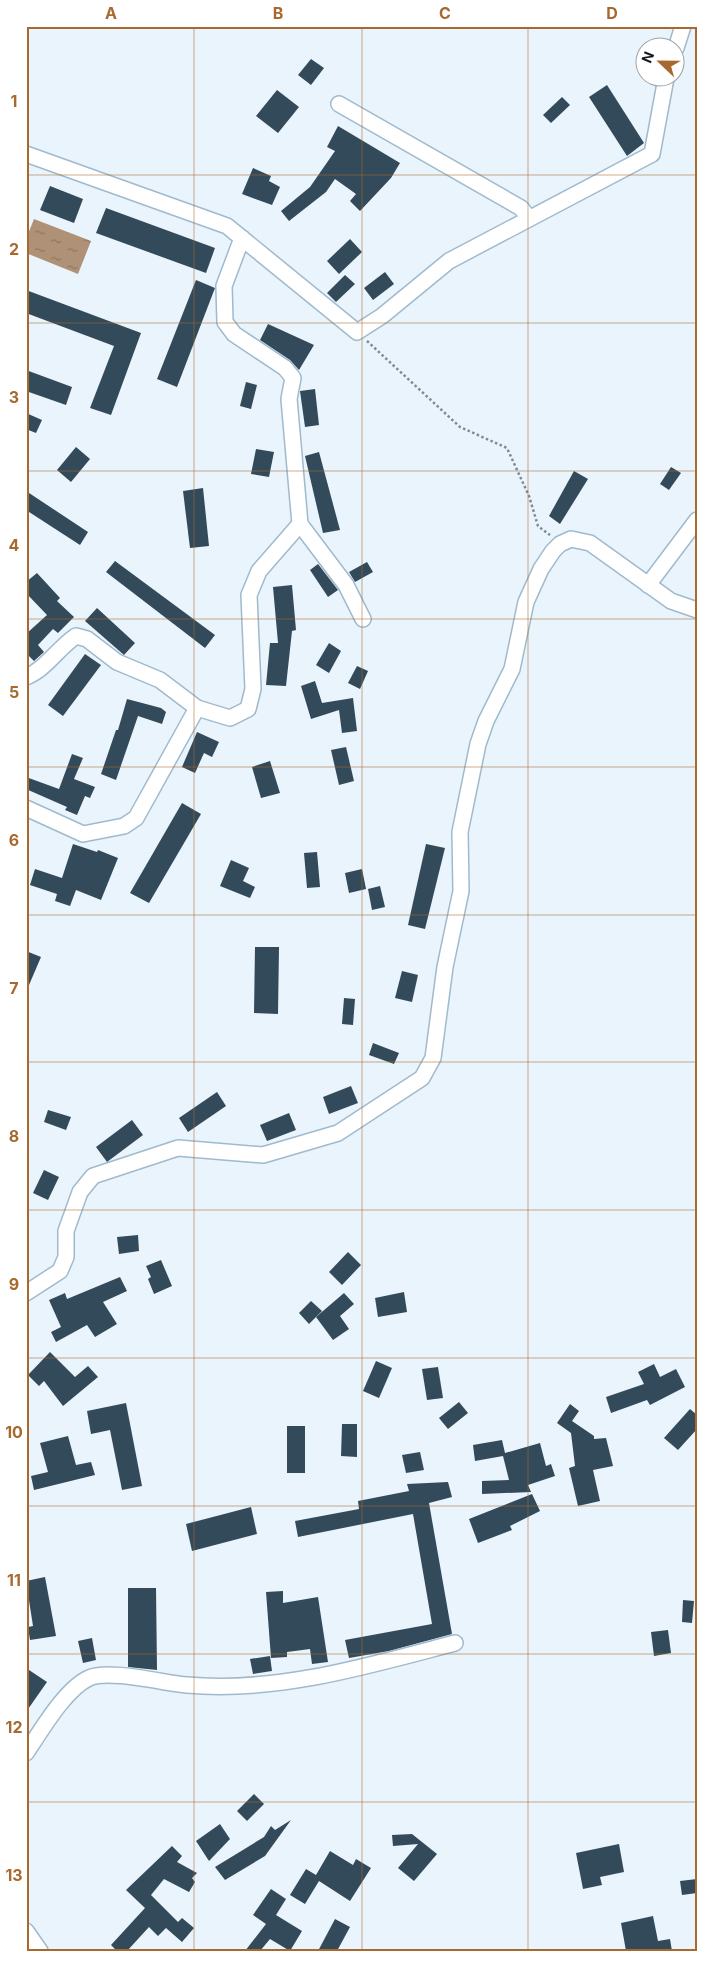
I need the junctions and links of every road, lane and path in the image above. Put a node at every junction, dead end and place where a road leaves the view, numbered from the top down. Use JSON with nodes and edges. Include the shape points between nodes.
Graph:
{"nodes":[{"id":1,"x":684,"y":26,"type":"edge"},
{"id":2,"x":680,"y":38,"type":"edge"},
{"id":3,"x":664,"y":88,"type":"edge"},
{"id":4,"x":339,"y":104,"type":"dead end"},
{"id":5,"x":26,"y":154,"type":"edge"},
{"id":6,"x":529,"y":218,"type":"junction"},
{"id":7,"x":242,"y":238,"type":"junction"},
{"id":8,"x":357,"y":332,"type":"junction"},
{"id":9,"x":697,"y":520,"type":"edge"},
{"id":10,"x":300,"y":524,"type":"junction"},
{"id":11,"x":560,"y":544,"type":"junction"},
{"id":12,"x":648,"y":585,"type":"junction"},
{"id":13,"x":697,"y":610,"type":"edge"},
{"id":14,"x":364,"y":619,"type":"dead end"},
{"id":15,"x":26,"y":677,"type":"edge"},
{"id":16,"x":197,"y":708,"type":"junction"},
{"id":17,"x":26,"y":808,"type":"edge"},
{"id":18,"x":26,"y":1293,"type":"edge"},
{"id":19,"x":455,"y":1643,"type":"dead end"},
{"id":20,"x":26,"y":1753,"type":"edge"},
{"id":21,"x":26,"y":1931,"type":"edge"},
{"id":22,"x":40,"y":1951,"type":"edge"}],
"edges":[{"from":1,"to":2,"type":"street"},
{"from":3,"to":6,"type":"street","via":[[652,154]]},
{"from":4,"to":6,"type":"street","via":[[521,208]]},
{"from":5,"to":7,"type":"street","via":[[228,226]]},
{"from":6,"to":8,"type":"street","via":[[449,261],[382,316]]},
{"from":7,"to":8,"type":"street"},
{"from":7,"to":10,"type":"street","via":[[224,286],[225,322],[234,334],[285,368],[293,378],[289,399]]},
{"from":8,"to":11,"type":"path","via":[[460,427],[507,448],[529,496],[538,526]]},
{"from":9,"to":12,"type":"street"},
{"from":10,"to":14,"type":"street","via":[[346,585]]},
{"from":10,"to":16,"type":"street","via":[[259,571],[249,595],[252,689],[248,709],[230,718]]},
{"from":11,"to":12,"type":"street","via":[[571,540],[590,544]]},
{"from":11,"to":18,"type":"street","via":[[541,569],[526,602],[512,670],[478,744],[460,832],[461,891],[445,967],[433,1058],[422,1078],[338,1133],[264,1155],[178,1148],[93,1176],[80,1192],[66,1231],[66,1257],[60,1271]]},
{"from":12,"to":13,"type":"street"},
{"from":15,"to":16,"type":"street","via":[[34,674],[76,636],[87,639],[117,662],[160,680]]},
{"from":16,"to":17,"type":"street","via":[[136,818],[124,826],[83,834]]},
{"from":19,"to":20,"type":"street","via":[[275,1684],[215,1687],[108,1674],[90,1678],[76,1687],[64,1701]]},
{"from":21,"to":22,"type":"street"}]}
